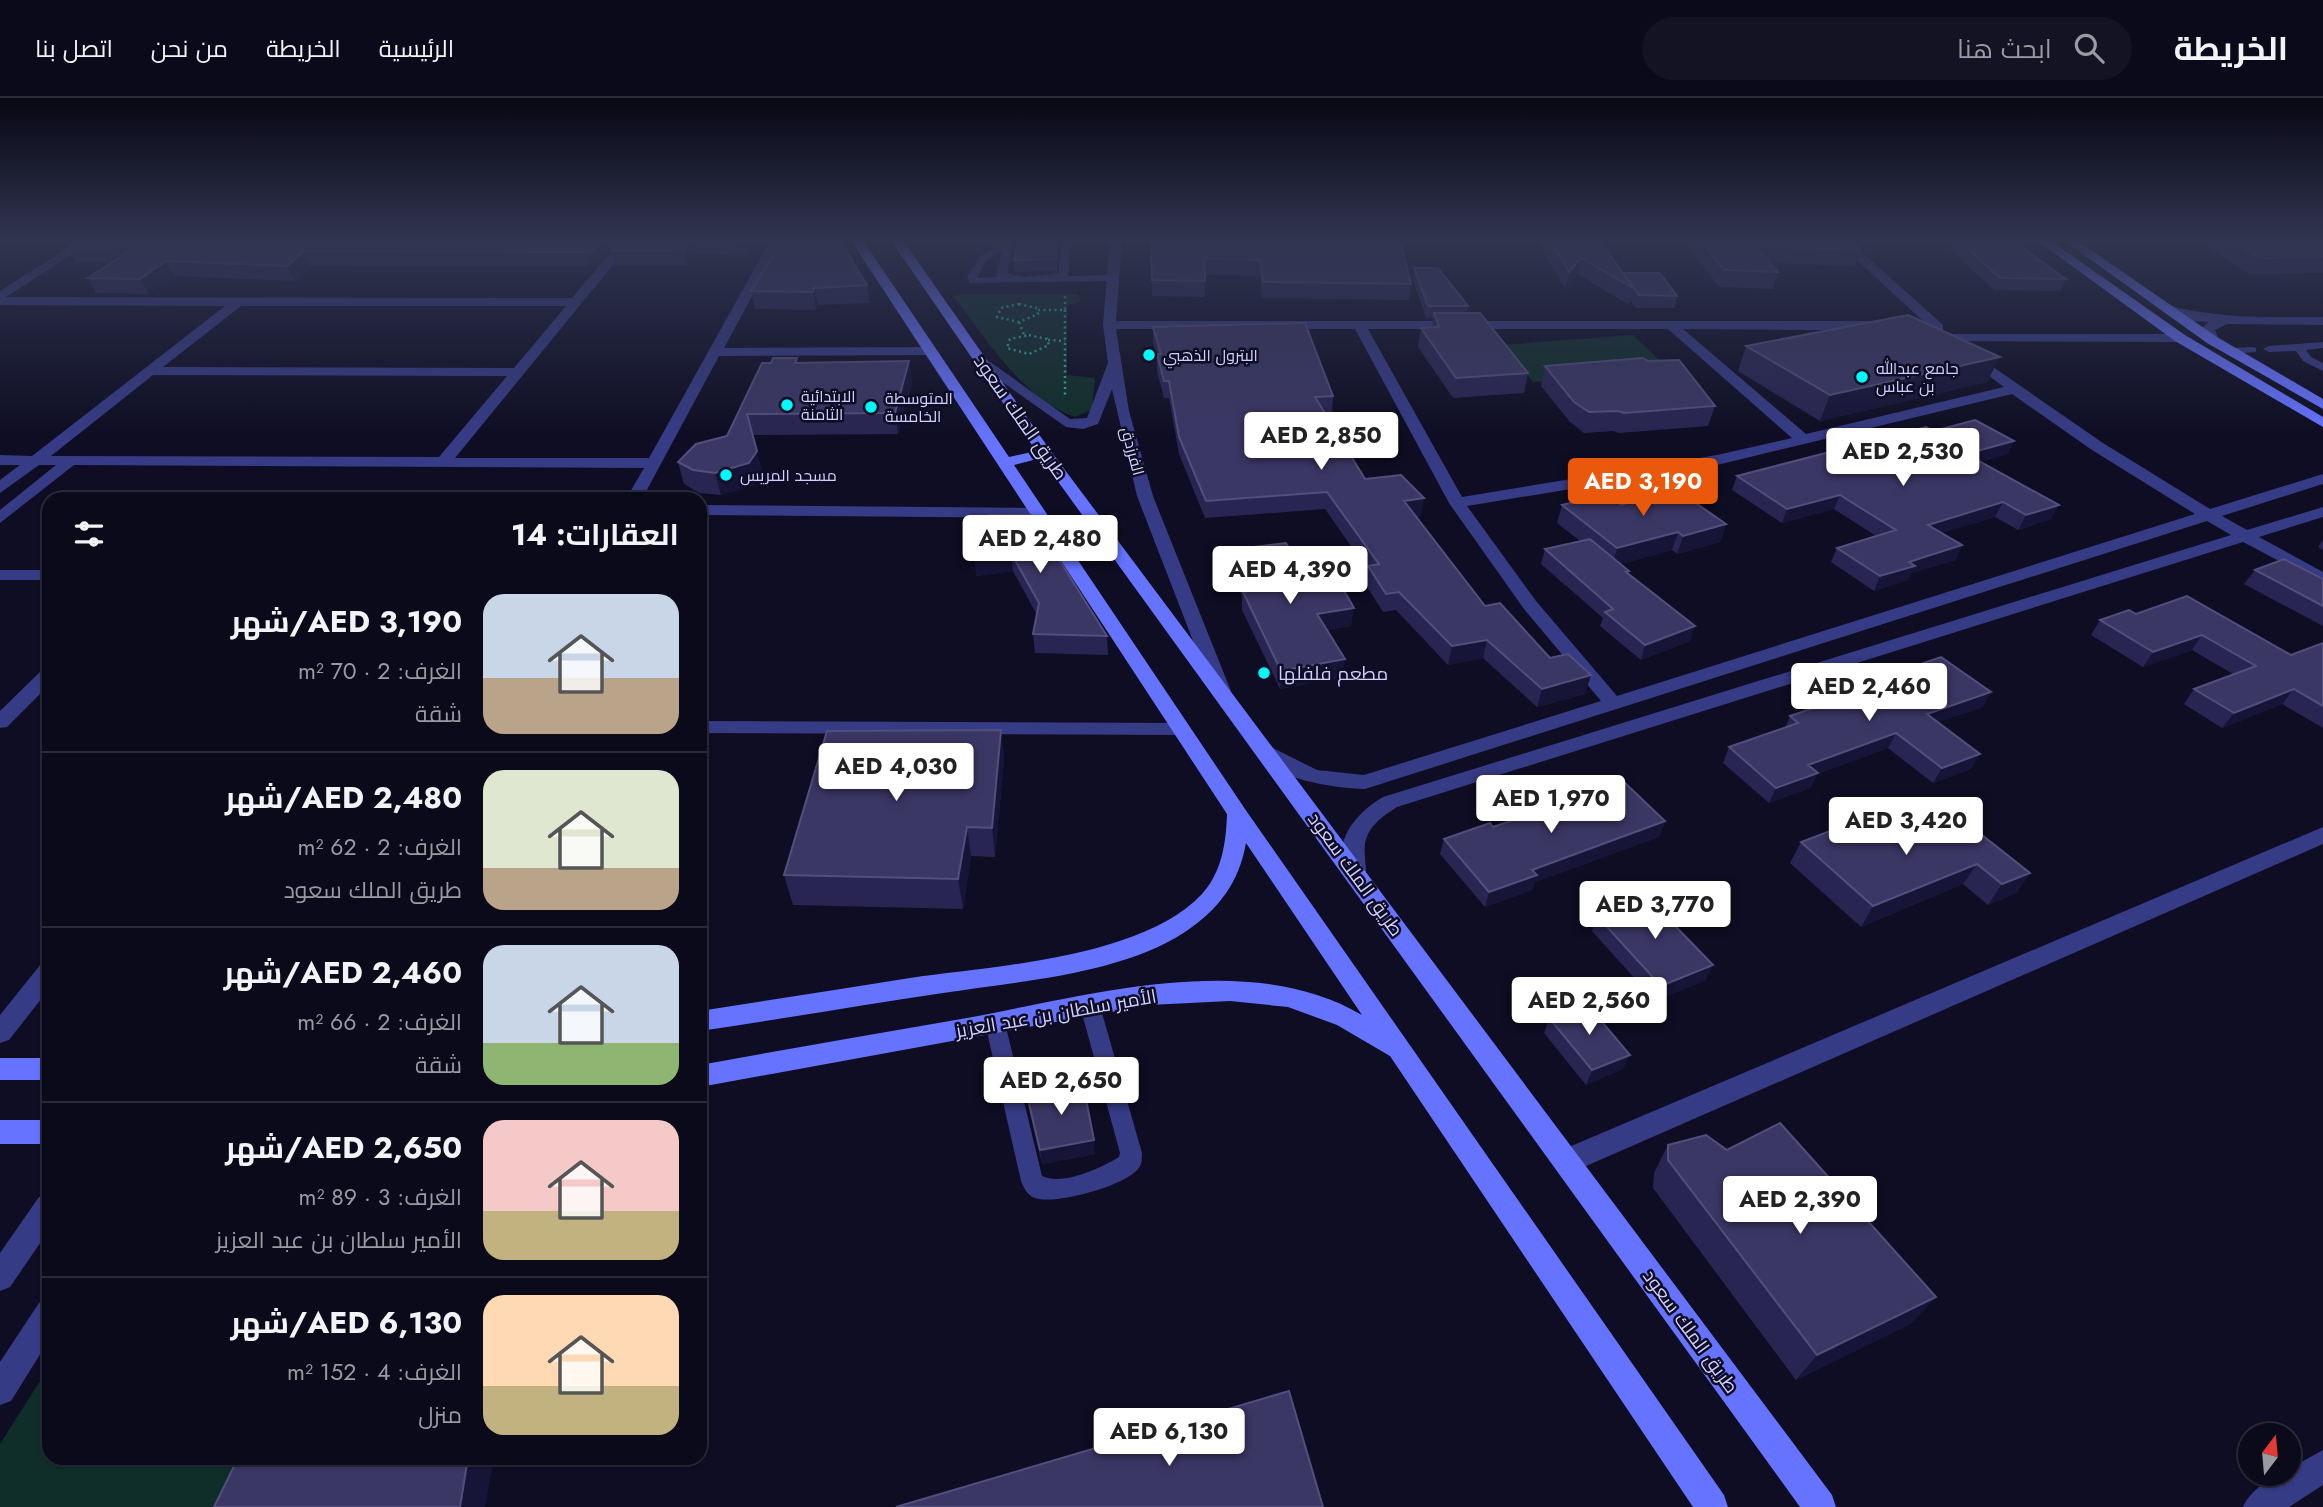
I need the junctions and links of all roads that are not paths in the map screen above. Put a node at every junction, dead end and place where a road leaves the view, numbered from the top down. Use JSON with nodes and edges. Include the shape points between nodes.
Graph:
{"nodes":[{"id":1,"x":234,"y":305,"type":"edge"},
{"id":2,"x":574,"y":305,"type":"edge"},
{"id":3,"x":741,"y":305,"type":"edge"},
{"id":4,"x":899,"y":305,"type":"edge"},
{"id":5,"x":941,"y":305,"type":"edge"},
{"id":6,"x":1111,"y":305,"type":"edge"},
{"id":7,"x":1912,"y":305,"type":"edge"},
{"id":8,"x":2133,"y":305,"type":"edge"},
{"id":9,"x":2160,"y":305,"type":"edge"},
{"id":10,"x":2166,"y":309,"type":"junction"},
{"id":11,"x":2225,"y":320,"type":"junction"},
{"id":12,"x":2323,"y":320,"type":"edge"},
{"id":13,"x":1109,"y":325,"type":"junction"},
{"id":14,"x":1359,"y":325,"type":"junction"},
{"id":15,"x":1671,"y":325,"type":"junction"},
{"id":16,"x":1934,"y":325,"type":"junction"},
{"id":17,"x":1948,"y":338,"type":"junction"},
{"id":18,"x":2180,"y":338,"type":"junction"},
{"id":19,"x":2212,"y":340,"type":"junction"},
{"id":20,"x":2323,"y":345,"type":"edge"},
{"id":21,"x":2299,"y":347,"type":"junction"},
{"id":22,"x":2269,"y":349,"type":"dead end"},
{"id":23,"x":2252,"y":350,"type":"dead end"},
{"id":24,"x":929,"y":351,"type":"junction"},
{"id":25,"x":2230,"y":351,"type":"junction"},
{"id":26,"x":715,"y":352,"type":"junction"},
{"id":27,"x":981,"y":362,"type":"junction"},
{"id":28,"x":1115,"y":362,"type":"junction"},
{"id":29,"x":2323,"y":368,"type":"edge"},
{"id":30,"x":148,"y":372,"type":"junction"},
{"id":31,"x":517,"y":372,"type":"junction"},
{"id":32,"x":2014,"y":389,"type":"junction"},
{"id":33,"x":2323,"y":405,"type":"edge"},
{"id":34,"x":2323,"y":423,"type":"edge"},
{"id":35,"x":1804,"y":440,"type":"junction"},
{"id":36,"x":1045,"y":453,"type":"junction"},
{"id":37,"x":0,"y":460,"type":"edge"},
{"id":38,"x":36,"y":460,"type":"junction"},
{"id":39,"x":71,"y":460,"type":"junction"},
{"id":40,"x":443,"y":462,"type":"junction"},
{"id":41,"x":654,"y":463,"type":"junction"},
{"id":42,"x":1004,"y":463,"type":"junction"},
{"id":43,"x":2323,"y":480,"type":"edge"},
{"id":44,"x":0,"y":488,"type":"edge"},
{"id":45,"x":638,"y":492,"type":"edge"},
{"id":46,"x":1457,"y":503,"type":"junction"},
{"id":47,"x":707,"y":510,"type":"edge"},
{"id":48,"x":2323,"y":512,"type":"edge"},
{"id":49,"x":1038,"y":513,"type":"junction"},
{"id":50,"x":2208,"y":516,"type":"junction"},
{"id":51,"x":0,"y":518,"type":"edge"},
{"id":52,"x":2243,"y":537,"type":"junction"},
{"id":53,"x":0,"y":575,"type":"edge"},
{"id":54,"x":42,"y":575,"type":"edge"},
{"id":55,"x":2323,"y":579,"type":"edge"},
{"id":56,"x":42,"y":681,"type":"edge"},
{"id":57,"x":1221,"y":691,"type":"junction"},
{"id":58,"x":1613,"y":704,"type":"junction"},
{"id":59,"x":0,"y":722,"type":"edge"},
{"id":60,"x":707,"y":727,"type":"edge"},
{"id":61,"x":1181,"y":729,"type":"junction"},
{"id":62,"x":1265,"y":751,"type":"junction"},
{"id":63,"x":1238,"y":814,"type":"junction"},
{"id":64,"x":2323,"y":835,"type":"edge"},
{"id":65,"x":1356,"y":874,"type":"junction"},
{"id":66,"x":42,"y":980,"type":"edge"},
{"id":67,"x":1090,"y":1006,"type":"junction"},
{"id":68,"x":707,"y":1020,"type":"edge"},
{"id":69,"x":995,"y":1023,"type":"junction"},
{"id":70,"x":0,"y":1033,"type":"edge"},
{"id":71,"x":1402,"y":1052,"type":"junction"},
{"id":72,"x":0,"y":1069,"type":"edge"},
{"id":73,"x":42,"y":1069,"type":"edge"},
{"id":74,"x":707,"y":1075,"type":"edge"},
{"id":75,"x":0,"y":1132,"type":"edge"},
{"id":76,"x":42,"y":1132,"type":"edge"},
{"id":77,"x":1567,"y":1161,"type":"junction"},
{"id":78,"x":42,"y":1216,"type":"edge"},
{"id":79,"x":0,"y":1278,"type":"edge"},
{"id":80,"x":42,"y":1324,"type":"edge"},
{"id":81,"x":0,"y":1390,"type":"edge"},
{"id":82,"x":2323,"y":1466,"type":"edge"},
{"id":83,"x":1712,"y":1507,"type":"edge"},
{"id":84,"x":1820,"y":1507,"type":"edge"},
{"id":85,"x":2259,"y":1507,"type":"edge"}],
"edges":[{"from":1,"to":30,"type":"street"},
{"from":2,"to":31,"type":"street"},
{"from":3,"to":26,"type":"street"},
{"from":4,"to":24,"type":"street","name":"طريق الملك سعود"},
{"from":5,"to":27,"type":"street","name":"طريق الملك سعود"},
{"from":6,"to":13,"type":"street","name":"الفرزدق"},
{"from":7,"to":16,"type":"street"},
{"from":8,"to":18,"type":"street"},
{"from":9,"to":10,"type":"street"},
{"from":10,"to":11,"type":"street"},
{"from":10,"to":19,"type":"street"},
{"from":11,"to":12,"type":"street"},
{"from":11,"to":19,"type":"street","via":[[2208,328]]},
{"from":13,"to":14,"type":"street"},
{"from":13,"to":28,"type":"street","name":"الفرزدق"},
{"from":14,"to":15,"type":"street"},
{"from":14,"to":46,"type":"street"},
{"from":15,"to":16,"type":"street"},
{"from":15,"to":35,"type":"street"},
{"from":16,"to":17,"type":"street"},
{"from":17,"to":18,"type":"street"},
{"from":17,"to":32,"type":"street"},
{"from":18,"to":34,"type":"street"},
{"from":19,"to":25,"type":"street"},
{"from":20,"to":21,"type":"lane"},
{"from":21,"to":22,"type":"lane"},
{"from":21,"to":29,"type":"lane","via":[[2307,359]]},
{"from":23,"to":25,"type":"lane"},
{"from":24,"to":26,"type":"street"},
{"from":24,"to":42,"type":"street","name":"طريق الملك سعود"},
{"from":25,"to":33,"type":"street"},
{"from":26,"to":41,"type":"street"},
{"from":27,"to":28,"type":"street","via":[[1066,423],[1077,425],[1093,421]]},
{"from":27,"to":36,"type":"street","name":"طريق الملك سعود"},
{"from":28,"to":57,"type":"street","name":"الفرزدق","via":[[1122,411],[1145,496]]},
{"from":30,"to":31,"type":"street"},
{"from":30,"to":38,"type":"street"},
{"from":31,"to":40,"type":"street"},
{"from":32,"to":35,"type":"street"},
{"from":32,"to":50,"type":"street"},
{"from":35,"to":46,"type":"street","via":[[1717,460]]},
{"from":36,"to":42,"type":"street"},
{"from":36,"to":57,"type":"street","name":"طريق الملك سعود"},
{"from":37,"to":38,"type":"street"},
{"from":38,"to":39,"type":"street"},
{"from":38,"to":44,"type":"street"},
{"from":39,"to":40,"type":"street"},
{"from":39,"to":51,"type":"street"},
{"from":40,"to":41,"type":"street"},
{"from":41,"to":45,"type":"street"},
{"from":42,"to":49,"type":"street","name":"طريق الملك سعود"},
{"from":43,"to":50,"type":"street"},
{"from":46,"to":58,"type":"street","via":[[1530,605]]},
{"from":47,"to":49,"type":"street"},
{"from":48,"to":52,"type":"street"},
{"from":49,"to":61,"type":"street","name":"طريق الملك سعود"},
{"from":50,"to":52,"type":"street"},
{"from":50,"to":58,"type":"street"},
{"from":52,"to":55,"type":"street"},
{"from":52,"to":65,"type":"street","via":[[1390,802],[1362,823],[1353,837]]},
{"from":53,"to":54,"type":"street"},
{"from":56,"to":59,"type":"street"},
{"from":57,"to":62,"type":"street","name":"طريق الملك سعود"},
{"from":58,"to":62,"type":"street","via":[[1365,782],[1298,773]]},
{"from":60,"to":61,"type":"street"},
{"from":61,"to":63,"type":"street","name":"طريق الملك سعود"},
{"from":62,"to":65,"type":"street","name":"طريق الملك سعود"},
{"from":63,"to":68,"type":"street","via":[[1238,842],[1230,867],[1201,909],[1107,955]]},
{"from":63,"to":71,"type":"street","name":"طريق الملك سعود"},
{"from":64,"to":77,"type":"street"},
{"from":65,"to":77,"type":"street","name":"طريق الملك سعود"},
{"from":66,"to":70,"type":"street"},
{"from":67,"to":69,"type":"street","name":"الأمير سلطان بن عبد العزيز"},
{"from":67,"to":69,"type":"lane","via":[[1130,1162],[1110,1174],[1054,1189],[1039,1189],[1032,1181]]},
{"from":67,"to":71,"type":"street","name":"الأمير سلطان بن عبد العزيز","via":[[1149,995],[1230,991],[1289,997],[1346,1018]]},
{"from":69,"to":74,"type":"street","name":"الأمير سلطان بن عبد العزيز"},
{"from":71,"to":83,"type":"street","name":"طريق الملك سعود"},
{"from":72,"to":73,"type":"street"},
{"from":75,"to":76,"type":"street"},
{"from":77,"to":84,"type":"street","name":"طريق الملك سعود"},
{"from":78,"to":79,"type":"street"},
{"from":80,"to":81,"type":"street"},
{"from":82,"to":85,"type":"street"}]}
